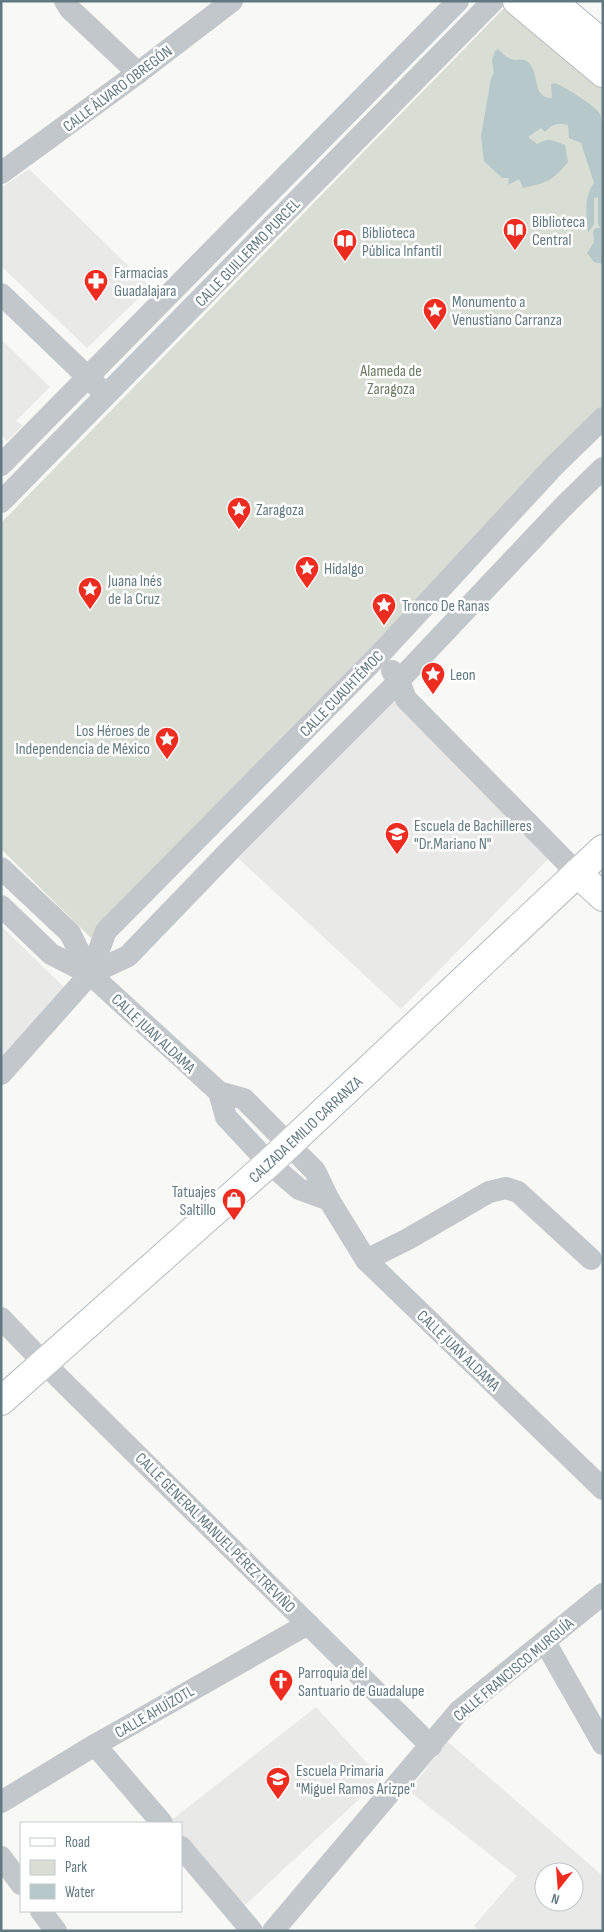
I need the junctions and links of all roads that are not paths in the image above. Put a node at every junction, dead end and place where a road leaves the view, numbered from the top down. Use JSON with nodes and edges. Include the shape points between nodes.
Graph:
{"nodes":[{"id":1,"x":65,"y":1,"type":"edge"},
{"id":2,"x":458,"y":1,"type":"edge"},
{"id":3,"x":493,"y":1,"type":"edge"},
{"id":4,"x":517,"y":1,"type":"edge"},
{"id":5,"x":552,"y":1,"type":"edge"},
{"id":6,"x":225,"y":3,"type":"edge"},
{"id":7,"x":586,"y":40,"type":"edge"},
{"id":8,"x":138,"y":73,"type":"junction"},
{"id":9,"x":603,"y":73,"type":"edge"},
{"id":10,"x":370,"y":91,"type":"junction"},
{"id":11,"x":387,"y":109,"type":"junction"},
{"id":12,"x":1,"y":173,"type":"edge"},
{"id":13,"x":259,"y":203,"type":"junction"},
{"id":14,"x":277,"y":221,"type":"junction"},
{"id":15,"x":1,"y":294,"type":"edge"},
{"id":16,"x":153,"y":310,"type":"junction"},
{"id":17,"x":171,"y":330,"type":"junction"},
{"id":18,"x":87,"y":377,"type":"junction"},
{"id":19,"x":106,"y":395,"type":"junction"},
{"id":20,"x":603,"y":418,"type":"edge"},
{"id":21,"x":1,"y":465,"type":"edge"},
{"id":22,"x":603,"y":468,"type":"edge"},
{"id":23,"x":1,"y":502,"type":"edge"},
{"id":24,"x":380,"y":654,"type":"junction"},
{"id":25,"x":359,"y":674,"type":"junction"},
{"id":26,"x":397,"y":692,"type":"junction"},
{"id":27,"x":603,"y":849,"type":"edge"},
{"id":28,"x":1,"y":868,"type":"edge"},
{"id":29,"x":577,"y":873,"type":"junction"},
{"id":30,"x":603,"y":897,"type":"edge"},
{"id":31,"x":1,"y":906,"type":"edge"},
{"id":32,"x":90,"y":974,"type":"junction"},
{"id":33,"x":1,"y":1074,"type":"edge"},
{"id":34,"x":279,"y":1154,"type":"junction"},
{"id":35,"x":591,"y":1259,"type":"dead end"},
{"id":36,"x":366,"y":1260,"type":"junction"},
{"id":37,"x":1,"y":1318,"type":"edge"},
{"id":38,"x":43,"y":1362,"type":"junction"},
{"id":39,"x":1,"y":1401,"type":"edge"},
{"id":40,"x":603,"y":1489,"type":"edge"},
{"id":41,"x":603,"y":1594,"type":"edge"},
{"id":42,"x":308,"y":1624,"type":"junction"},
{"id":43,"x":545,"y":1642,"type":"junction"},
{"id":44,"x":603,"y":1744,"type":"edge"},
{"id":45,"x":95,"y":1745,"type":"junction"},
{"id":46,"x":431,"y":1746,"type":"junction"},
{"id":47,"x":1,"y":1802,"type":"edge"},
{"id":48,"x":161,"y":1822,"type":"edge"},
{"id":49,"x":182,"y":1847,"type":"edge"},
{"id":50,"x":1,"y":1857,"type":"edge"},
{"id":51,"x":20,"y":1883,"type":"edge"},
{"id":52,"x":42,"y":1912,"type":"edge"},
{"id":53,"x":56,"y":1931,"type":"edge"},
{"id":54,"x":252,"y":1931,"type":"edge"},
{"id":55,"x":272,"y":1931,"type":"edge"}],
"edges":[{"from":1,"to":8,"type":"street"},
{"from":2,"to":10,"type":"street","name":"CALLE GUILLERMO PURCEL"},
{"from":3,"to":11,"type":"street","name":"CALLE GUILLERMO PURCEL"},
{"from":4,"to":7,"type":"main road"},
{"from":5,"to":7,"type":"main road"},
{"from":6,"to":8,"type":"street","name":"CALLE ÁLVARO OBREGÓN"},
{"from":7,"to":9,"type":"main road"},
{"from":8,"to":12,"type":"street","name":"CALLE ÁLVARO OBREGÓN"},
{"from":10,"to":11,"type":"street"},
{"from":10,"to":13,"type":"street","name":"CALLE GUILLERMO PURCEL"},
{"from":11,"to":14,"type":"street","name":"CALLE GUILLERMO PURCEL"},
{"from":13,"to":14,"type":"street"},
{"from":13,"to":16,"type":"street","name":"CALLE GUILLERMO PURCEL"},
{"from":14,"to":17,"type":"street","name":"CALLE GUILLERMO PURCEL"},
{"from":15,"to":18,"type":"street"},
{"from":16,"to":17,"type":"street"},
{"from":16,"to":18,"type":"street","name":"CALLE GUILLERMO PURCEL"},
{"from":17,"to":19,"type":"street","name":"CALLE GUILLERMO PURCEL"},
{"from":18,"to":19,"type":"street"},
{"from":18,"to":21,"type":"street","name":"CALLE GUILLERMO PURCEL"},
{"from":19,"to":23,"type":"street","name":"CALLE GUILLERMO PURCEL"},
{"from":20,"to":24,"type":"street","name":"CALLE CUAUHTÉMOC","via":[[553,467]]},
{"from":22,"to":26,"type":"street","name":"CALLE CUAUHTÉMOC","via":[[563,507]]},
{"from":24,"to":25,"type":"street","name":"CALLE CUAUHTÉMOC"},
{"from":24,"to":26,"type":"street"},
{"from":25,"to":26,"type":"street"},
{"from":25,"to":32,"type":"street","name":"CALLE CUAUHTÉMOC","via":[[106,931]]},
{"from":26,"to":29,"type":"street"},
{"from":26,"to":32,"type":"street","name":"CALLE CUAUHTÉMOC","via":[[233,847],[128,956]]},
{"from":27,"to":29,"type":"main road","name":"CALZADA EMILIO CARRANZA"},
{"from":28,"to":32,"type":"street","name":"CALLE JUAN ALDAMA","via":[[70,933]]},
{"from":29,"to":30,"type":"main road"},
{"from":29,"to":34,"type":"main road","name":"CALZADA EMILIO CARRANZA"},
{"from":31,"to":32,"type":"street","name":"CALLE JUAN ALDAMA","via":[[50,954]]},
{"from":32,"to":33,"type":"street","name":"CALLE CUAUHTÉMOC"},
{"from":32,"to":34,"type":"street","name":"CALLE JUAN ALDAMA","via":[[218,1092],[226,1117]]},
{"from":34,"to":36,"type":"street","name":"CALLE JUAN ALDAMA","via":[[299,1189],[329,1200]]},
{"from":34,"to":38,"type":"main road","name":"CALZADA EMILIO CARRANZA"},
{"from":35,"to":36,"type":"street","via":[[518,1192],[506,1188],[489,1192]]},
{"from":36,"to":40,"type":"street","name":"CALLE JUAN ALDAMA"},
{"from":37,"to":38,"type":"street","name":"CALLE GENERAL MANUEL PÉREZ TREVIÑO"},
{"from":38,"to":39,"type":"main road","name":"CALZADA EMILIO CARRANZA"},
{"from":38,"to":42,"type":"street","name":"CALLE GENERAL MANUEL PÉREZ TREVIÑO"},
{"from":41,"to":43,"type":"street","name":"CALLE FRANCISCO MURGUÍA"},
{"from":42,"to":45,"type":"street","name":"CALLE AHUÍZOTL"},
{"from":42,"to":46,"type":"street","name":"CALLE GENERAL MANUEL PÉREZ TREVIÑO"},
{"from":43,"to":44,"type":"street"},
{"from":43,"to":46,"type":"street","name":"CALLE FRANCISCO MURGUÍA","via":[[459,1711]]},
{"from":45,"to":47,"type":"street","name":"CALLE AHUÍZOTL"},
{"from":45,"to":48,"type":"street"},
{"from":46,"to":55,"type":"street","name":"CALLE FRANCISCO MURGUÍA"},
{"from":49,"to":54,"type":"street"},
{"from":50,"to":51,"type":"street"},
{"from":52,"to":53,"type":"street"}]}
